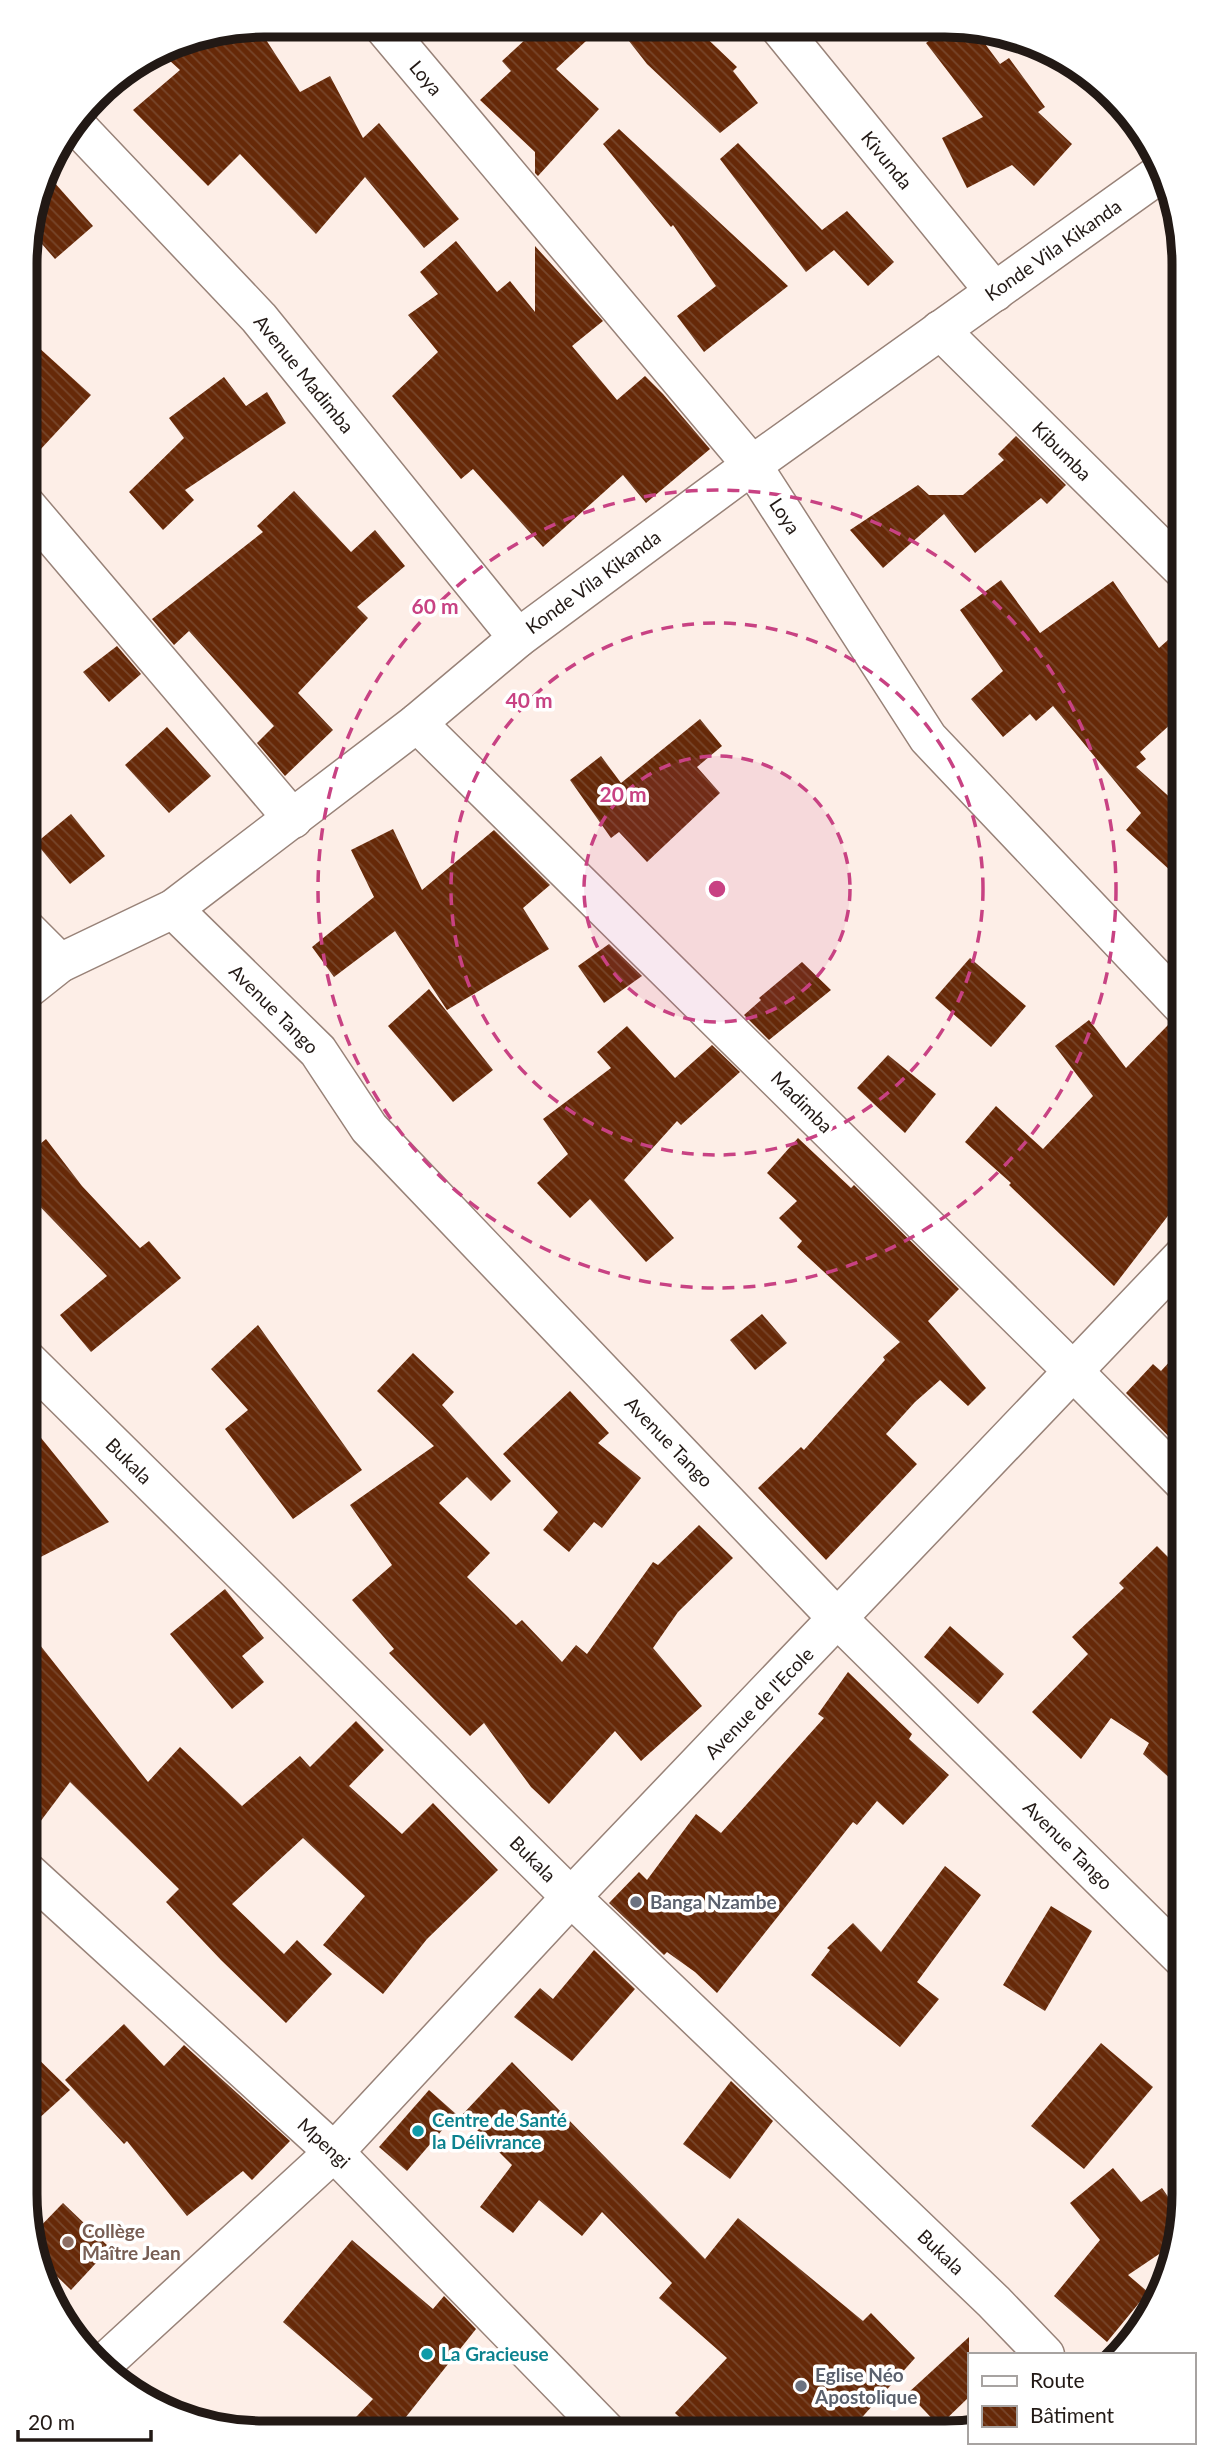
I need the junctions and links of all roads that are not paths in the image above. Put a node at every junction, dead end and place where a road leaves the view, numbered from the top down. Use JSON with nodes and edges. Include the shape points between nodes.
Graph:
{"nodes":[{"id":1,"x":392,"y":37,"type":"edge"},
{"id":2,"x":787,"y":37,"type":"edge"},
{"id":3,"x":81,"y":130,"type":"edge"},
{"id":4,"x":1155,"y":178,"type":"edge"},
{"id":5,"x":995,"y":292,"type":"junction"},
{"id":6,"x":940,"y":330,"type":"junction"},
{"id":7,"x":752,"y":465,"type":"junction"},
{"id":8,"x":37,"y":518,"type":"edge"},
{"id":9,"x":1172,"y":559,"type":"edge"},
{"id":10,"x":518,"y":638,"type":"junction"},
{"id":11,"x":418,"y":723,"type":"junction"},
{"id":12,"x":293,"y":819,"type":"junction"},
{"id":13,"x":173,"y":909,"type":"junction"},
{"id":14,"x":37,"y":940,"type":"edge"},
{"id":15,"x":60,"y":963,"type":"junction"},
{"id":16,"x":37,"y":981,"type":"edge"},
{"id":17,"x":1172,"y":995,"type":"edge"},
{"id":18,"x":1172,"y":1268,"type":"edge"},
{"id":19,"x":37,"y":1370,"type":"edge"},
{"id":20,"x":1073,"y":1371,"type":"junction"},
{"id":21,"x":1172,"y":1471,"type":"edge"},
{"id":22,"x":839,"y":1620,"type":"junction"},
{"id":23,"x":37,"y":1881,"type":"edge"},
{"id":24,"x":571,"y":1898,"type":"junction"},
{"id":25,"x":1172,"y":1948,"type":"edge"},
{"id":26,"x":334,"y":2152,"type":"junction"},
{"id":27,"x":1043,"y":2353,"type":"edge"},
{"id":28,"x":108,"y":2359,"type":"edge"},
{"id":29,"x":597,"y":2421,"type":"edge"}],
"edges":[{"from":1,"to":7,"type":"street","name":"Loya"},
{"from":2,"to":5,"type":"street","name":"Kivunda"},
{"from":3,"to":10,"type":"street","name":"Avenue Madimba","via":[[259,318]]},
{"from":4,"to":5,"type":"street","name":"Konde Vila Kikanda"},
{"from":5,"to":6,"type":"street","name":"Konde Vila Kikanda"},
{"from":6,"to":7,"type":"street","name":"Konde Vila Kikanda"},
{"from":6,"to":9,"type":"street","name":"Kibumba"},
{"from":7,"to":10,"type":"street","name":"Konde Vila Kikanda"},
{"from":7,"to":17,"type":"street","name":"Loya","via":[[928,738]]},
{"from":8,"to":12,"type":"street"},
{"from":10,"to":11,"type":"street","name":"Konde Vila Kikanda"},
{"from":11,"to":12,"type":"street","name":"Konde Vila Kikanda"},
{"from":11,"to":20,"type":"street","name":"Madimba"},
{"from":12,"to":13,"type":"street","name":"Konde Vila Kikanda"},
{"from":13,"to":15,"type":"street","name":"Konde Vila Kikanda"},
{"from":13,"to":22,"type":"street","name":"Avenue Tango","via":[[318,1051],[369,1128]]},
{"from":14,"to":15,"type":"street"},
{"from":15,"to":16,"type":"street","name":"Konde Vila Kikanda"},
{"from":18,"to":20,"type":"street","name":"Avenue de l'Ecole"},
{"from":19,"to":24,"type":"street","name":"Bukala"},
{"from":20,"to":21,"type":"street","name":"Madimba"},
{"from":20,"to":22,"type":"street","name":"Avenue de l'Ecole"},
{"from":22,"to":24,"type":"street","name":"Avenue de l'Ecole"},
{"from":22,"to":25,"type":"street","name":"Avenue Tango"},
{"from":23,"to":26,"type":"street","name":"Mpengi"},
{"from":24,"to":26,"type":"street","name":"Avenue de l'Ecole"},
{"from":24,"to":27,"type":"street","name":"Bukala"},
{"from":26,"to":28,"type":"street","name":"Avenue de l'Ecole"},
{"from":26,"to":29,"type":"street","name":"Mpengi"}]}
